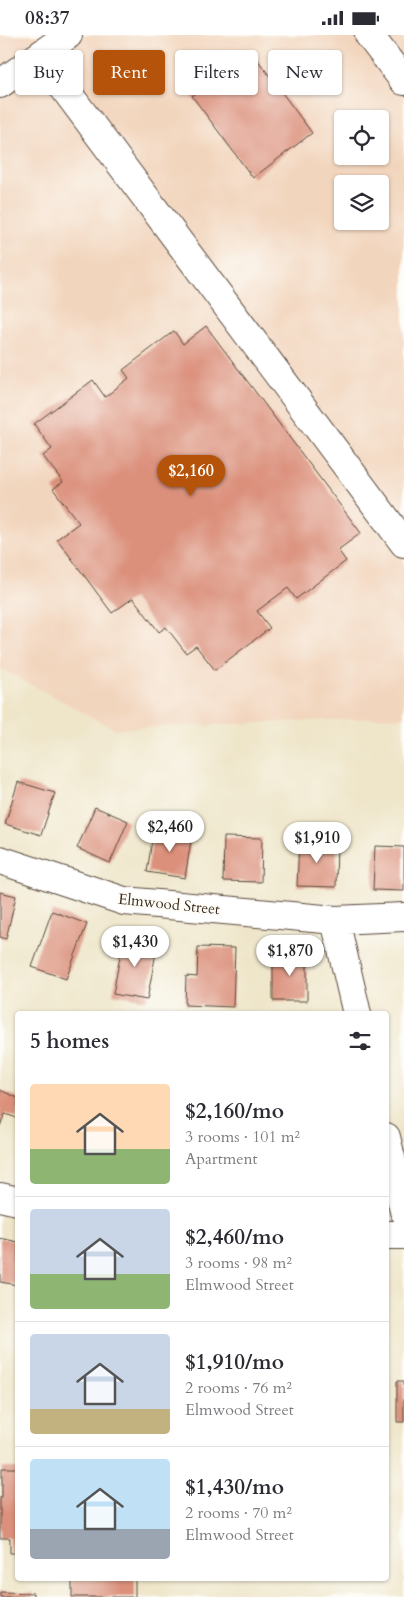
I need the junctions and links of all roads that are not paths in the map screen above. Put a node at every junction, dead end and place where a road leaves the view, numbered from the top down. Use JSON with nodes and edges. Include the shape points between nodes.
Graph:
{"nodes":[{"id":1,"x":68,"y":35,"type":"edge"},
{"id":2,"x":369,"y":35,"type":"edge"},
{"id":3,"x":48,"y":50,"type":"edge"},
{"id":4,"x":15,"y":73,"type":"edge"},
{"id":5,"x":404,"y":81,"type":"edge"},
{"id":6,"x":0,"y":83,"type":"edge"},
{"id":7,"x":69,"y":95,"type":"edge"},
{"id":8,"x":404,"y":543,"type":"edge"},
{"id":9,"x":0,"y":861,"type":"edge"},
{"id":10,"x":404,"y":917,"type":"edge"},
{"id":11,"x":335,"y":920,"type":"junction"},
{"id":12,"x":356,"y":1011,"type":"edge"},
{"id":13,"x":389,"y":1149,"type":"edge"},
{"id":14,"x":0,"y":1197,"type":"edge"},
{"id":15,"x":15,"y":1200,"type":"edge"},
{"id":16,"x":404,"y":1211,"type":"edge"},
{"id":17,"x":389,"y":1235,"type":"edge"},
{"id":18,"x":404,"y":1235,"type":"edge"}],
"edges":[{"from":1,"to":3,"type":"street"},
{"from":2,"to":5,"type":"street"},
{"from":4,"to":6,"type":"street"},
{"from":7,"to":8,"type":"street"},
{"from":9,"to":11,"type":"street","name":"Elmwood Street","via":[[124,901]]},
{"from":10,"to":11,"type":"street","name":"Elmwood Street"},
{"from":11,"to":12,"type":"street"},
{"from":13,"to":16,"type":"street"},
{"from":14,"to":15,"type":"street"},
{"from":17,"to":18,"type":"street"}]}
